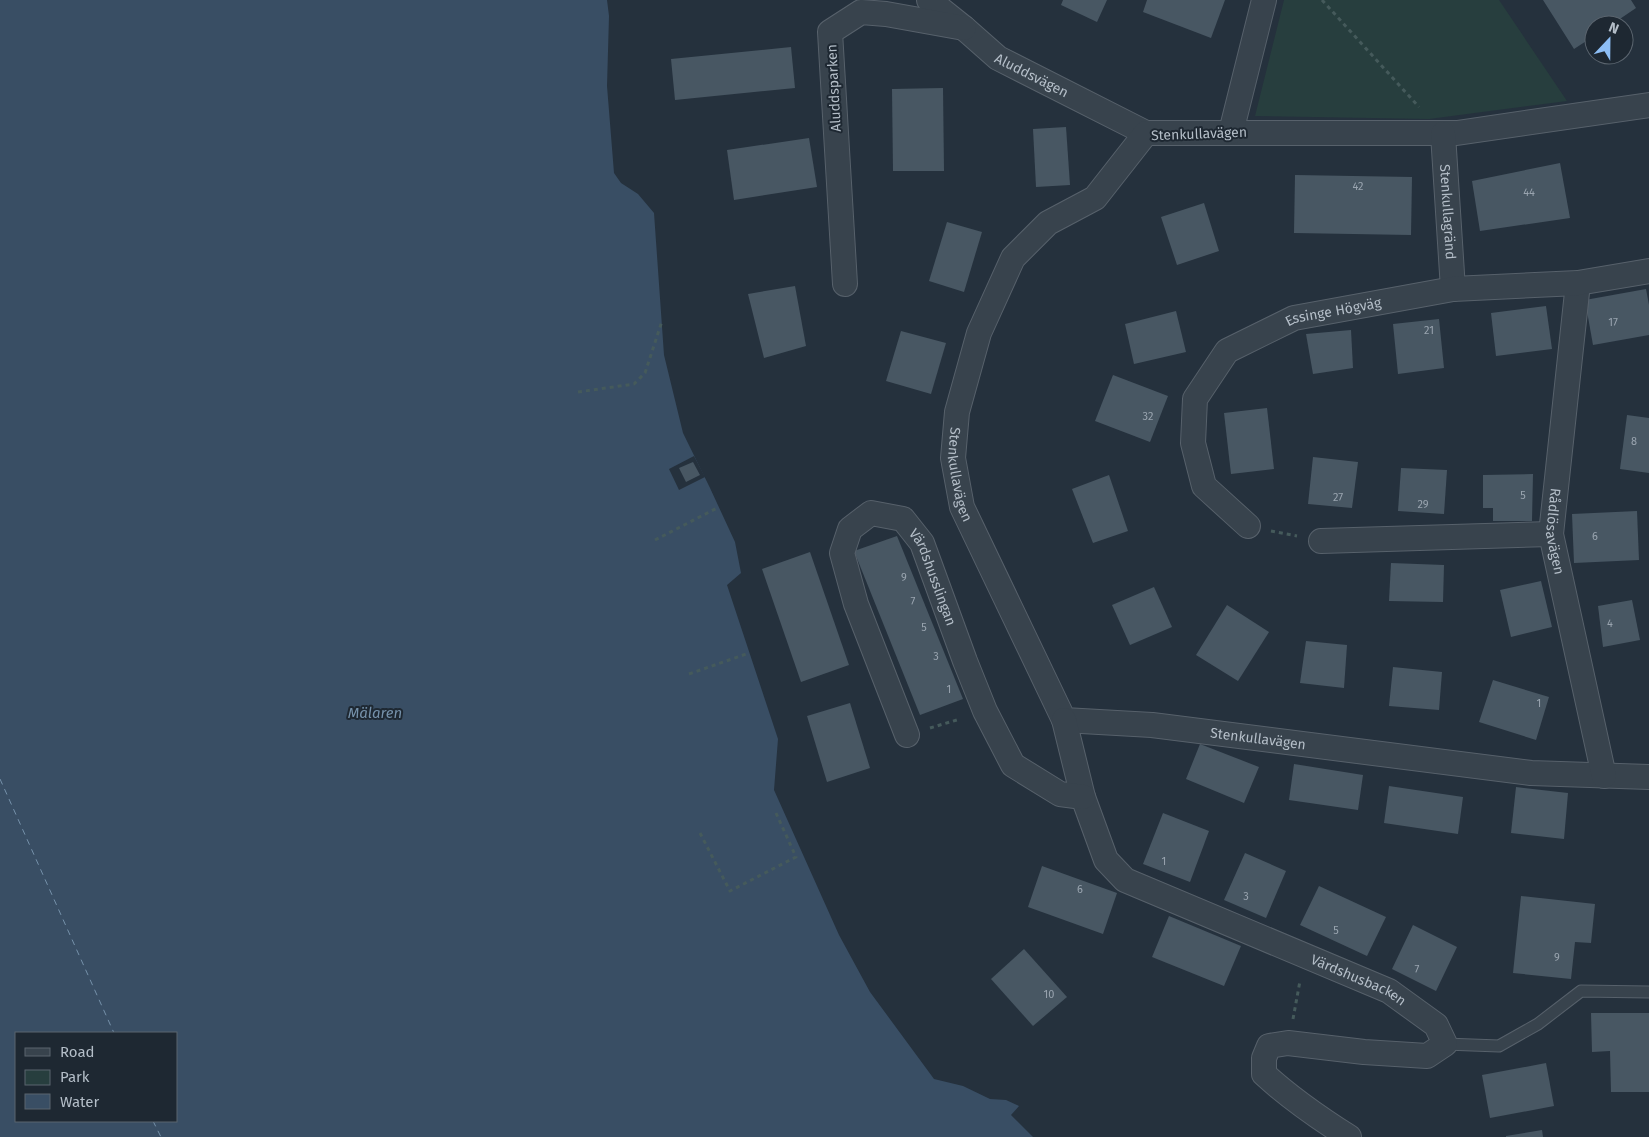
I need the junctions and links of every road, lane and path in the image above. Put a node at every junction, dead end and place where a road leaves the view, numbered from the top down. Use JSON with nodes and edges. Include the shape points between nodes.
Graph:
{"nodes":[{"id":1,"x":929,"y":0,"type":"edge"},
{"id":2,"x":1264,"y":0,"type":"edge"},
{"id":3,"x":1322,"y":0,"type":"edge"},
{"id":4,"x":964,"y":28,"type":"junction"},
{"id":5,"x":1649,"y":106,"type":"edge"},
{"id":6,"x":1231,"y":132,"type":"junction"},
{"id":7,"x":1146,"y":133,"type":"junction"},
{"id":8,"x":1443,"y":134,"type":"junction"},
{"id":9,"x":1649,"y":271,"type":"edge"},
{"id":10,"x":1578,"y":283,"type":"junction"},
{"id":11,"x":845,"y":284,"type":"dead end"},
{"id":12,"x":1453,"y":289,"type":"junction"},
{"id":13,"x":662,"y":321,"type":"dead end"},
{"id":14,"x":578,"y":392,"type":"dead end"},
{"id":15,"x":719,"y":507,"type":"dead end"},
{"id":16,"x":1248,"y":526,"type":"joint"},
{"id":17,"x":1551,"y":534,"type":"junction"},
{"id":18,"x":655,"y":540,"type":"dead end"},
{"id":19,"x":1321,"y":541,"type":"joint"},
{"id":20,"x":749,"y":653,"type":"dead end"},
{"id":21,"x":689,"y":674,"type":"dead end"},
{"id":22,"x":985,"y":711,"type":"junction"},
{"id":23,"x":1064,"y":720,"type":"junction"},
{"id":24,"x":907,"y":735,"type":"joint"},
{"id":25,"x":1604,"y":776,"type":"junction"},
{"id":26,"x":1649,"y":777,"type":"edge"},
{"id":27,"x":1083,"y":797,"type":"junction"},
{"id":28,"x":776,"y":813,"type":"dead end"},
{"id":29,"x":700,"y":834,"type":"dead end"},
{"id":30,"x":1300,"y":983,"type":"dead end"},
{"id":31,"x":1649,"y":992,"type":"edge"},
{"id":32,"x":1294,"y":1011,"type":"dead end"},
{"id":33,"x":1445,"y":1044,"type":"junction"},
{"id":34,"x":1349,"y":1137,"type":"edge"}],
"edges":[{"from":1,"to":4,"type":"street","name":"Aluddsvägen"},
{"from":2,"to":6,"type":"street"},
{"from":3,"to":8,"type":"path"},
{"from":4,"to":7,"type":"street","name":"Aluddsvägen","via":[[998,58]]},
{"from":4,"to":11,"type":"street","name":"Aluddsparken","via":[[861,12],[830,32]]},
{"from":5,"to":8,"type":"street","name":"Stenkullavägen"},
{"from":6,"to":7,"type":"street","name":"Stenkullavägen"},
{"from":6,"to":8,"type":"street","name":"Stenkullavägen"},
{"from":7,"to":23,"type":"street","name":"Stenkullavägen","via":[[1096,198],[1048,223],[1013,258],[980,333],[957,412],[953,458],[962,507]]},
{"from":8,"to":12,"type":"street","name":"Stenkullagränd"},
{"from":9,"to":10,"type":"street","name":"Essinge Högväg"},
{"from":10,"to":12,"type":"street","name":"Essinge Högväg"},
{"from":10,"to":17,"type":"street","name":"Rådlösavägen"},
{"from":12,"to":16,"type":"street","name":"Essinge Högväg","via":[[1294,318],[1227,351],[1195,399],[1193,443],[1204,486]]},
{"from":13,"to":14,"type":"path","via":[[645,373],[634,384]]},
{"from":15,"to":18,"type":"path"},
{"from":16,"to":19,"type":"path"},
{"from":17,"to":19,"type":"street"},
{"from":17,"to":25,"type":"street","name":"Rådlösavägen"},
{"from":20,"to":21,"type":"path"},
{"from":22,"to":24,"type":"path"},
{"from":22,"to":24,"type":"street","name":"Värdshusslingan","via":[[922,543],[903,518],[871,512],[850,529],[842,553],[856,604]]},
{"from":22,"to":27,"type":"street","name":"Värdshusslingan","via":[[1013,765],[1060,794]]},
{"from":23,"to":25,"type":"street","name":"Stenkullavägen","via":[[1152,725],[1531,773]]},
{"from":23,"to":27,"type":"street","name":"Värdshusbacken"},
{"from":25,"to":26,"type":"street","name":"Stenkullavägen"},
{"from":27,"to":33,"type":"street","name":"Värdshusbacken","via":[[1106,860],[1125,880],[1388,991],[1436,1025]]},
{"from":28,"to":29,"type":"path","via":[[796,857],[730,891]]},
{"from":30,"to":32,"type":"path"},
{"from":31,"to":33,"type":"lane","via":[[1581,992],[1538,1024],[1499,1046]]},
{"from":33,"to":34,"type":"street","via":[[1427,1056],[1288,1043],[1269,1046],[1264,1058],[1264,1074],[1281,1090]]}]}
